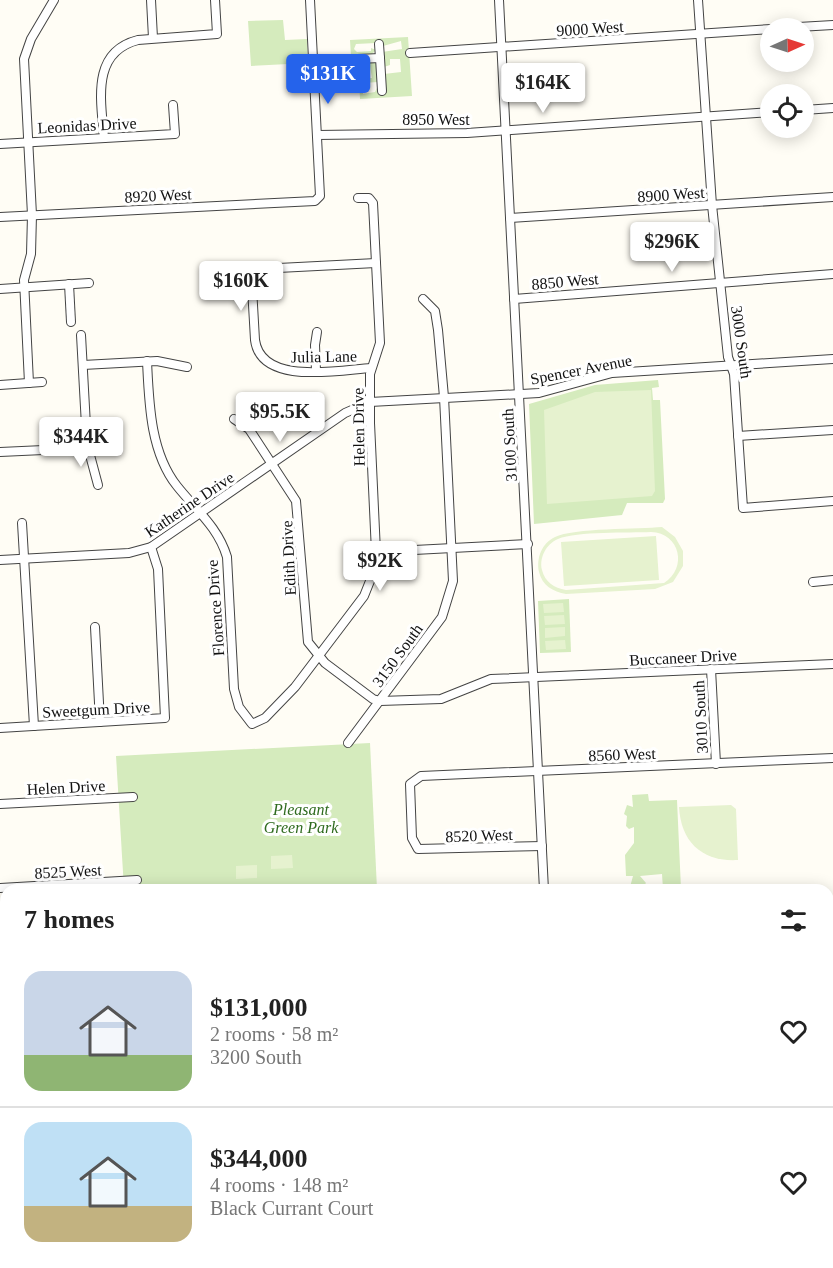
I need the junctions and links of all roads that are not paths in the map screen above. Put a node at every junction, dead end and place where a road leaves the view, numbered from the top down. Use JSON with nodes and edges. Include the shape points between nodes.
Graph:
{"nodes":[{"id":1,"x":54,"y":0,"type":"edge"},
{"id":2,"x":150,"y":0,"type":"edge"},
{"id":3,"x":215,"y":0,"type":"edge"},
{"id":4,"x":309,"y":0,"type":"edge"},
{"id":5,"x":499,"y":0,"type":"edge"},
{"id":6,"x":698,"y":0,"type":"edge"},
{"id":7,"x":833,"y":25,"type":"edge"},
{"id":8,"x":814,"y":26,"type":"edge"},
{"id":9,"x":760,"y":30,"type":"edge"},
{"id":10,"x":700,"y":34,"type":"junction"},
{"id":11,"x":153,"y":38,"type":"junction"},
{"id":12,"x":379,"y":44,"type":"dead end"},
{"id":13,"x":502,"y":48,"type":"junction"},
{"id":14,"x":410,"y":53,"type":"dead end"},
{"id":15,"x":380,"y":58,"type":"junction"},
{"id":16,"x":313,"y":61,"type":"junction"},
{"id":17,"x":382,"y":91,"type":"dead end"},
{"id":18,"x":173,"y":105,"type":"dead end"},
{"id":19,"x":833,"y":108,"type":"edge"},
{"id":20,"x":814,"y":109,"type":"edge"},
{"id":21,"x":760,"y":113,"type":"edge"},
{"id":22,"x":706,"y":116,"type":"junction"},
{"id":23,"x":506,"y":129,"type":"junction"},
{"id":24,"x":317,"y":135,"type":"junction"},
{"id":25,"x":104,"y":138,"type":"junction"},
{"id":26,"x":28,"y":142,"type":"junction"},
{"id":27,"x":0,"y":144,"type":"edge"},
{"id":28,"x":833,"y":197,"type":"edge"},
{"id":29,"x":358,"y":198,"type":"dead end"},
{"id":30,"x":712,"y":205,"type":"junction"},
{"id":31,"x":32,"y":215,"type":"junction"},
{"id":32,"x":0,"y":217,"type":"edge"},
{"id":33,"x":510,"y":218,"type":"junction"},
{"id":34,"x":376,"y":263,"type":"junction"},
{"id":35,"x":251,"y":270,"type":"junction"},
{"id":36,"x":220,"y":274,"type":"dead end"},
{"id":37,"x":833,"y":274,"type":"edge"},
{"id":38,"x":720,"y":282,"type":"junction"},
{"id":39,"x":89,"y":283,"type":"dead end"},
{"id":40,"x":69,"y":284,"type":"junction"},
{"id":41,"x":25,"y":287,"type":"junction"},
{"id":42,"x":0,"y":289,"type":"edge"},
{"id":43,"x":423,"y":298,"type":"dead end"},
{"id":44,"x":514,"y":298,"type":"junction"},
{"id":45,"x":71,"y":322,"type":"dead end"},
{"id":46,"x":317,"y":332,"type":"dead end"},
{"id":47,"x":81,"y":335,"type":"dead end"},
{"id":48,"x":833,"y":359,"type":"edge"},
{"id":49,"x":147,"y":361,"type":"junction"},
{"id":50,"x":83,"y":365,"type":"junction"},
{"id":51,"x":732,"y":366,"type":"junction"},
{"id":52,"x":187,"y":367,"type":"dead end"},
{"id":53,"x":371,"y":368,"type":"junction"},
{"id":54,"x":316,"y":371,"type":"junction"},
{"id":55,"x":42,"y":382,"type":"dead end"},
{"id":56,"x":29,"y":383,"type":"junction"},
{"id":57,"x":0,"y":385,"type":"edge"},
{"id":58,"x":520,"y":394,"type":"junction"},
{"id":59,"x":444,"y":397,"type":"junction"},
{"id":60,"x":370,"y":402,"type":"junction"},
{"id":61,"x":234,"y":419,"type":"dead end"},
{"id":62,"x":833,"y":430,"type":"edge"},
{"id":63,"x":738,"y":436,"type":"junction"},
{"id":64,"x":87,"y":448,"type":"junction"},
{"id":65,"x":0,"y":452,"type":"edge"},
{"id":66,"x":272,"y":464,"type":"junction"},
{"id":67,"x":98,"y":484,"type":"dead end"},
{"id":68,"x":833,"y":501,"type":"edge"},
{"id":69,"x":202,"y":512,"type":"junction"},
{"id":70,"x":22,"y":523,"type":"dead end"},
{"id":71,"x":528,"y":544,"type":"junction"},
{"id":72,"x":151,"y":547,"type":"junction"},
{"id":73,"x":452,"y":548,"type":"junction"},
{"id":74,"x":376,"y":552,"type":"junction"},
{"id":75,"x":24,"y":558,"type":"junction"},
{"id":76,"x":0,"y":560,"type":"edge"},
{"id":77,"x":833,"y":580,"type":"edge"},
{"id":78,"x":813,"y":582,"type":"dead end"},
{"id":79,"x":95,"y":627,"type":"dead end"},
{"id":80,"x":318,"y":656,"type":"junction"},
{"id":81,"x":833,"y":664,"type":"edge"},
{"id":82,"x":711,"y":669,"type":"junction"},
{"id":83,"x":534,"y":678,"type":"junction"},
{"id":84,"x":380,"y":701,"type":"junction"},
{"id":85,"x":100,"y":722,"type":"junction"},
{"id":86,"x":252,"y":724,"type":"joint"},
{"id":87,"x":34,"y":726,"type":"junction"},
{"id":88,"x":0,"y":728,"type":"edge"},
{"id":89,"x":348,"y":742,"type":"dead end"},
{"id":90,"x":833,"y":758,"type":"edge"},
{"id":91,"x":716,"y":764,"type":"junction"},
{"id":92,"x":538,"y":771,"type":"junction"},
{"id":93,"x":133,"y":796,"type":"dead end"},
{"id":94,"x":0,"y":804,"type":"edge"},
{"id":95,"x":542,"y":846,"type":"junction"},
{"id":96,"x":417,"y":848,"type":"joint"},
{"id":97,"x":137,"y":880,"type":"dead end"},
{"id":98,"x":102,"y":884,"type":"edge"},
{"id":99,"x":544,"y":884,"type":"edge"}],
"edges":[{"from":1,"to":26,"type":"street","via":[[24,59]]},
{"from":2,"to":11,"type":"street"},
{"from":3,"to":11,"type":"street","via":[[217,34]]},
{"from":4,"to":16,"type":"street"},
{"from":5,"to":13,"type":"street","name":"3100 South"},
{"from":6,"to":10,"type":"street","name":"3000 South"},
{"from":7,"to":8,"type":"street"},
{"from":9,"to":10,"type":"street","name":"9000 West"},
{"from":10,"to":13,"type":"street","name":"9000 West"},
{"from":10,"to":22,"type":"street","name":"3000 South"},
{"from":11,"to":25,"type":"street","via":[[126,44],[107,63],[101,82]]},
{"from":12,"to":15,"type":"street"},
{"from":13,"to":14,"type":"street","name":"9000 West"},
{"from":13,"to":23,"type":"street","name":"3100 South"},
{"from":15,"to":16,"type":"street"},
{"from":15,"to":17,"type":"street"},
{"from":16,"to":24,"type":"street"},
{"from":18,"to":25,"type":"street","name":"Leonidas Drive","via":[[175,134]]},
{"from":19,"to":20,"type":"street"},
{"from":21,"to":22,"type":"street","name":"8950 West"},
{"from":22,"to":23,"type":"street","name":"8950 West"},
{"from":22,"to":30,"type":"street","name":"3000 South"},
{"from":23,"to":24,"type":"street","name":"8950 West"},
{"from":23,"to":33,"type":"street","name":"3100 South"},
{"from":24,"to":31,"type":"street","name":"8920 West","via":[[317,199]]},
{"from":25,"to":26,"type":"street","name":"Leonidas Drive"},
{"from":26,"to":27,"type":"street","name":"Leonidas Drive"},
{"from":26,"to":31,"type":"street"},
{"from":28,"to":30,"type":"street","name":"8900 West"},
{"from":29,"to":34,"type":"street","name":"Helen Drive","via":[[372,199]]},
{"from":30,"to":33,"type":"street","name":"8900 West"},
{"from":30,"to":38,"type":"street","name":"3000 South"},
{"from":31,"to":32,"type":"street","name":"8920 West"},
{"from":31,"to":41,"type":"street"},
{"from":33,"to":44,"type":"street","name":"3100 South"},
{"from":34,"to":35,"type":"street"},
{"from":34,"to":53,"type":"street","name":"Helen Drive","via":[[380,343]]},
{"from":35,"to":36,"type":"street"},
{"from":35,"to":54,"type":"street","name":"Julia Lane","via":[[259,354],[286,372]]},
{"from":37,"to":38,"type":"street","name":"8850 West"},
{"from":38,"to":44,"type":"street","name":"8850 West"},
{"from":38,"to":51,"type":"street","name":"3000 South"},
{"from":39,"to":40,"type":"street"},
{"from":40,"to":41,"type":"street"},
{"from":40,"to":45,"type":"street"},
{"from":41,"to":42,"type":"street"},
{"from":41,"to":56,"type":"street"},
{"from":43,"to":59,"type":"street","name":"3150 South","via":[[431,304],[437,321]]},
{"from":44,"to":58,"type":"street","name":"3100 South"},
{"from":46,"to":54,"type":"street"},
{"from":47,"to":50,"type":"street"},
{"from":48,"to":51,"type":"street","name":"Spencer Avenue"},
{"from":49,"to":50,"type":"street"},
{"from":49,"to":52,"type":"street"},
{"from":49,"to":69,"type":"street","name":"Florence Drive","via":[[154,433],[170,476]]},
{"from":50,"to":64,"type":"street"},
{"from":51,"to":58,"type":"street","name":"Spencer Avenue","via":[[612,373],[554,390]]},
{"from":51,"to":63,"type":"street","name":"3000 South"},
{"from":53,"to":54,"type":"street","name":"Julia Lane"},
{"from":53,"to":60,"type":"street","name":"Helen Drive"},
{"from":55,"to":56,"type":"street"},
{"from":56,"to":57,"type":"street"},
{"from":58,"to":59,"type":"street","name":"Spencer Avenue"},
{"from":58,"to":71,"type":"street","name":"3100 South"},
{"from":59,"to":60,"type":"street","name":"Spencer Avenue"},
{"from":59,"to":73,"type":"street","name":"3150 South"},
{"from":60,"to":66,"type":"street","name":"Katherine Drive","via":[[350,410]]},
{"from":60,"to":74,"type":"street","name":"Helen Drive"},
{"from":61,"to":66,"type":"street","name":"Edith Drive","via":[[249,429]]},
{"from":62,"to":63,"type":"street"},
{"from":63,"to":68,"type":"street","name":"3000 South","via":[[743,508]]},
{"from":64,"to":65,"type":"street"},
{"from":64,"to":67,"type":"street"},
{"from":66,"to":69,"type":"street","name":"Katherine Drive"},
{"from":66,"to":80,"type":"street","name":"Edith Drive","via":[[299,511],[306,633]]},
{"from":69,"to":72,"type":"street","name":"Katherine Drive"},
{"from":69,"to":86,"type":"street","name":"Florence Drive","via":[[227,557],[234,689],[239,706]]},
{"from":70,"to":75,"type":"street"},
{"from":71,"to":73,"type":"street"},
{"from":71,"to":83,"type":"street","name":"3100 South"},
{"from":72,"to":75,"type":"street","name":"Katherine Drive","via":[[129,553]]},
{"from":72,"to":85,"type":"street","name":"Sweetgum Drive","via":[[158,569],[165,718]]},
{"from":73,"to":74,"type":"street"},
{"from":73,"to":84,"type":"street","name":"3150 South","via":[[453,581],[448,605]]},
{"from":74,"to":80,"type":"street","name":"Helen Drive","via":[[368,589]]},
{"from":75,"to":76,"type":"street","name":"Katherine Drive"},
{"from":75,"to":87,"type":"street"},
{"from":77,"to":78,"type":"street"},
{"from":79,"to":85,"type":"street"},
{"from":80,"to":84,"type":"street"},
{"from":80,"to":86,"type":"street","name":"Helen Drive","via":[[285,699]]},
{"from":81,"to":82,"type":"street","name":"Buccaneer Drive"},
{"from":82,"to":83,"type":"street","name":"Buccaneer Drive"},
{"from":82,"to":91,"type":"street","name":"3010 South"},
{"from":83,"to":84,"type":"street","name":"Buccaneer Drive","via":[[491,679],[441,699]]},
{"from":83,"to":92,"type":"street","name":"3100 South"},
{"from":84,"to":89,"type":"street","name":"3150 South"},
{"from":85,"to":87,"type":"street","name":"Sweetgum Drive"},
{"from":87,"to":88,"type":"street","name":"Sweetgum Drive"},
{"from":90,"to":91,"type":"street","name":"8560 West"},
{"from":91,"to":92,"type":"street","name":"8560 West"},
{"from":92,"to":95,"type":"street","name":"3100 South"},
{"from":92,"to":96,"type":"street","name":"8560 West","via":[[413,779],[412,837]]},
{"from":93,"to":94,"type":"street","name":"Helen Drive"},
{"from":95,"to":96,"type":"street","name":"8520 West","via":[[423,851]]},
{"from":95,"to":99,"type":"street","name":"3100 South"},
{"from":97,"to":98,"type":"street","name":"8525 West"}]}
